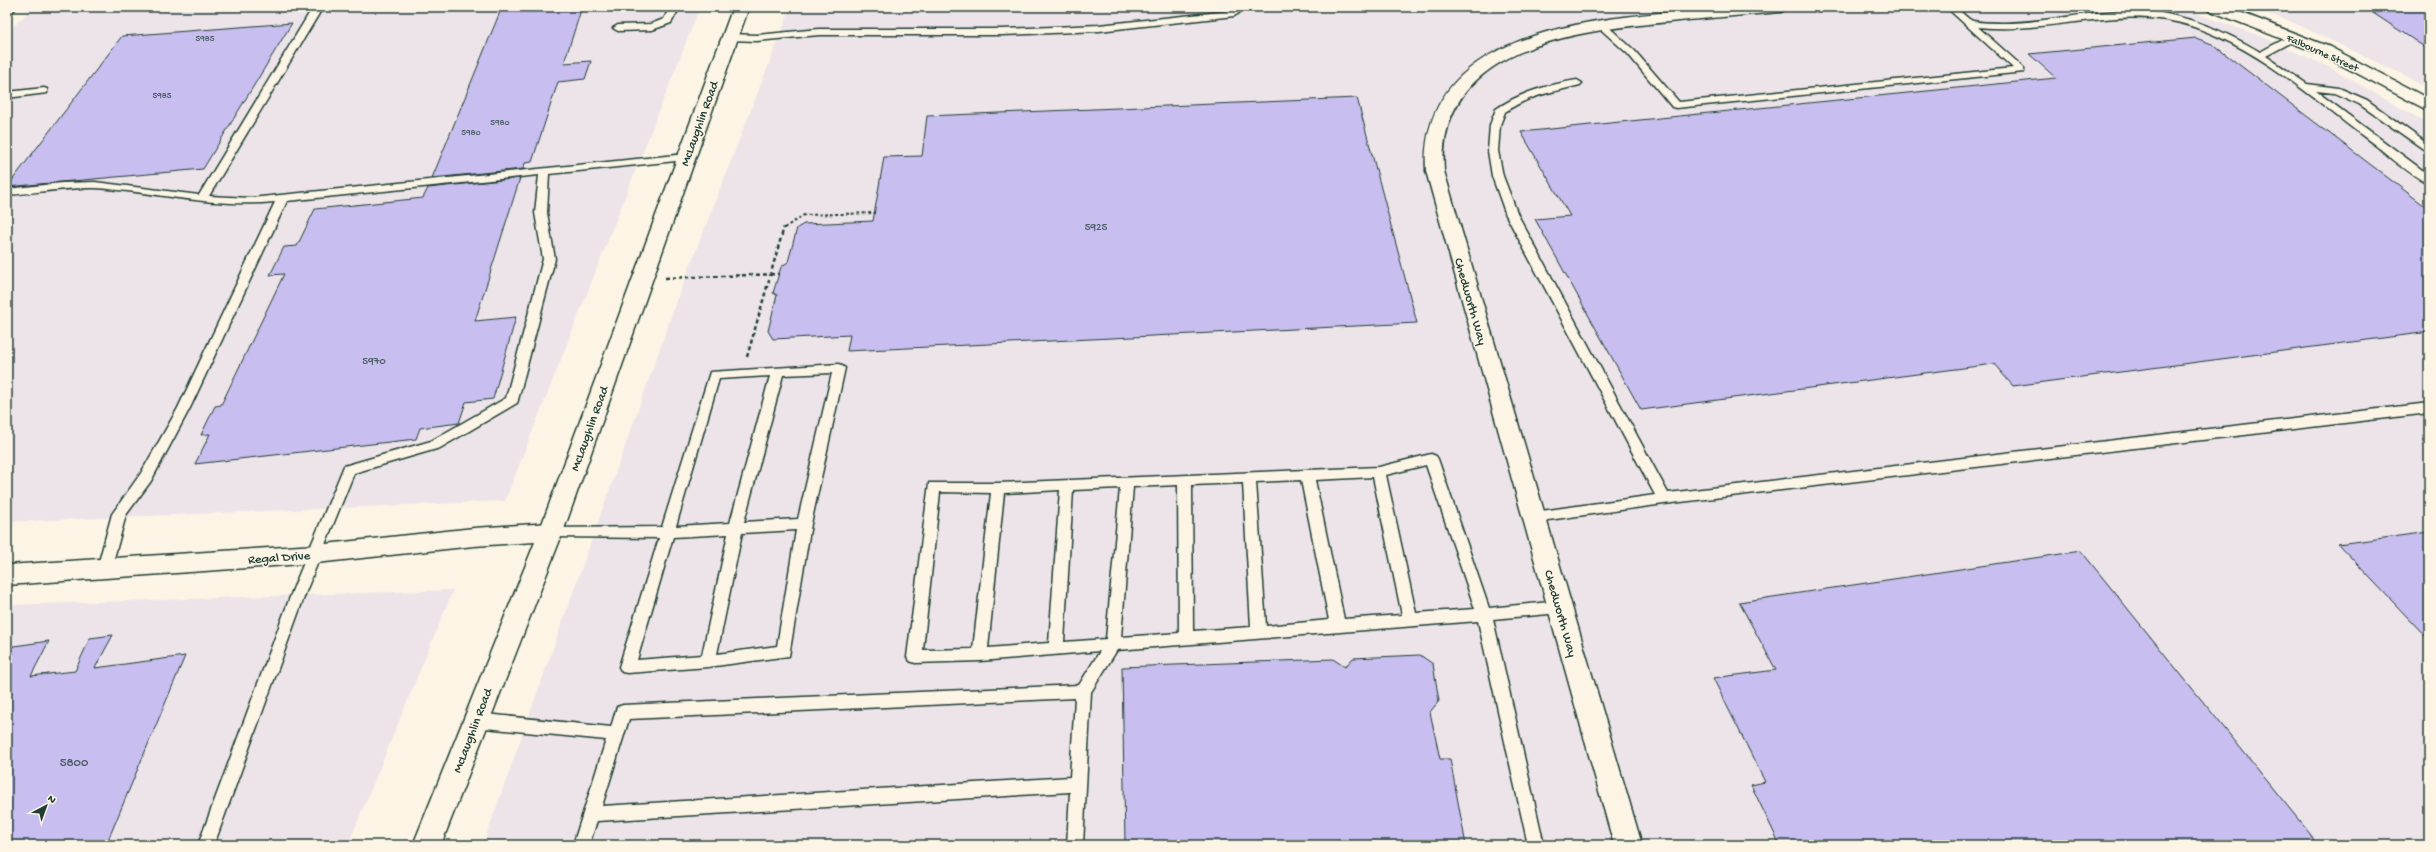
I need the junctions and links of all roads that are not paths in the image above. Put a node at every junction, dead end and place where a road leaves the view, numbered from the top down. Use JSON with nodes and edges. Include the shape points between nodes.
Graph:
{"nodes":[{"id":1,"x":318,"y":7,"type":"edge"},
{"id":2,"x":675,"y":7,"type":"edge"},
{"id":3,"x":741,"y":7,"type":"edge"},
{"id":4,"x":1232,"y":7,"type":"edge"},
{"id":5,"x":1781,"y":7,"type":"edge"},
{"id":6,"x":1951,"y":7,"type":"edge"},
{"id":7,"x":2213,"y":7,"type":"edge"},
{"id":8,"x":1970,"y":23,"type":"junction"},
{"id":9,"x":1600,"y":24,"type":"junction"},
{"id":10,"x":618,"y":28,"type":"dead end"},
{"id":11,"x":729,"y":37,"type":"junction"},
{"id":12,"x":2293,"y":38,"type":"junction"},
{"id":13,"x":2260,"y":56,"type":"junction"},
{"id":14,"x":1577,"y":83,"type":"dead end"},
{"id":15,"x":2304,"y":87,"type":"junction"},
{"id":16,"x":44,"y":91,"type":"dead end"},
{"id":17,"x":7,"y":94,"type":"edge"},
{"id":18,"x":2429,"y":106,"type":"edge"},
{"id":19,"x":2429,"y":150,"type":"edge"},
{"id":20,"x":686,"y":157,"type":"junction"},
{"id":21,"x":544,"y":173,"type":"junction"},
{"id":22,"x":2429,"y":180,"type":"edge"},
{"id":23,"x":7,"y":192,"type":"edge"},
{"id":24,"x":283,"y":197,"type":"junction"},
{"id":25,"x":202,"y":199,"type":"junction"},
{"id":26,"x":778,"y":371,"type":"junction"},
{"id":27,"x":2429,"y":408,"type":"edge"},
{"id":28,"x":1379,"y":472,"type":"junction"},
{"id":29,"x":1307,"y":475,"type":"junction"},
{"id":30,"x":1249,"y":478,"type":"junction"},
{"id":31,"x":1186,"y":480,"type":"junction"},
{"id":32,"x":1127,"y":483,"type":"junction"},
{"id":33,"x":1067,"y":485,"type":"junction"},
{"id":34,"x":998,"y":488,"type":"junction"},
{"id":35,"x":1664,"y":499,"type":"junction"},
{"id":36,"x":1534,"y":517,"type":"junction"},
{"id":37,"x":804,"y":524,"type":"junction"},
{"id":38,"x":736,"y":527,"type":"junction"},
{"id":39,"x":669,"y":531,"type":"junction"},
{"id":40,"x":551,"y":532,"type":"junction"},
{"id":41,"x":316,"y":554,"type":"junction"},
{"id":42,"x":104,"y":569,"type":"junction"},
{"id":43,"x":7,"y":575,"type":"edge"},
{"id":44,"x":1560,"y":607,"type":"junction"},
{"id":45,"x":1484,"y":614,"type":"junction"},
{"id":46,"x":1410,"y":620,"type":"junction"},
{"id":47,"x":1338,"y":626,"type":"junction"},
{"id":48,"x":1259,"y":632,"type":"junction"},
{"id":49,"x":1186,"y":638,"type":"junction"},
{"id":50,"x":1113,"y":644,"type":"junction"},
{"id":51,"x":1056,"y":649,"type":"junction"},
{"id":52,"x":980,"y":655,"type":"junction"},
{"id":53,"x":708,"y":661,"type":"junction"},
{"id":54,"x":1084,"y":691,"type":"junction"},
{"id":55,"x":475,"y":720,"type":"junction"},
{"id":56,"x":616,"y":734,"type":"junction"},
{"id":57,"x":1078,"y":784,"type":"junction"},
{"id":58,"x":591,"y":814,"type":"junction"},
{"id":59,"x":206,"y":845,"type":"edge"},
{"id":60,"x":427,"y":845,"type":"edge"},
{"id":61,"x":581,"y":845,"type":"edge"},
{"id":62,"x":1075,"y":845,"type":"edge"},
{"id":63,"x":1536,"y":845,"type":"edge"},
{"id":64,"x":1628,"y":845,"type":"edge"}],
"edges":[{"from":1,"to":25,"type":"lane"},
{"from":2,"to":10,"type":"lane","via":[[668,21],[657,25]]},
{"from":3,"to":11,"type":"street","name":"McLaughlin Road"},
{"from":4,"to":11,"type":"lane","via":[[1234,13],[1099,28],[1002,32],[820,32],[757,38]]},
{"from":5,"to":9,"type":"street","name":"Chedworth Way"},
{"from":6,"to":8,"type":"lane"},
{"from":7,"to":12,"type":"street","name":"Falbourne Street"},
{"from":8,"to":9,"type":"lane","via":[[2021,70],[1676,104],[1631,52]]},
{"from":8,"to":13,"type":"lane","via":[[1999,26],[2144,13],[2199,26]]},
{"from":9,"to":36,"type":"street","name":"Chedworth Way","via":[[1542,37],[1490,61],[1453,94],[1438,122],[1434,138],[1435,171]]},
{"from":11,"to":20,"type":"street","name":"McLaughlin Road"},
{"from":12,"to":13,"type":"lane"},
{"from":12,"to":18,"type":"street","name":"Falbourne Street","via":[[2324,50]]},
{"from":13,"to":15,"type":"lane"},
{"from":14,"to":35,"type":"lane","via":[[1550,87],[1528,94],[1500,111],[1492,140],[1496,175],[1512,215]]},
{"from":15,"to":19,"type":"lane","via":[[2336,90],[2362,102]]},
{"from":15,"to":22,"type":"lane"},
{"from":16,"to":17,"type":"lane"},
{"from":20,"to":21,"type":"lane"},
{"from":20,"to":40,"type":"street","name":"McLaughlin Road"},
{"from":21,"to":24,"type":"lane"},
{"from":21,"to":41,"type":"lane","via":[[541,213],[549,259],[512,400],[435,445],[349,470]]},
{"from":23,"to":25,"type":"lane","via":[[94,184]]},
{"from":24,"to":25,"type":"lane","via":[[236,202]]},
{"from":24,"to":42,"type":"lane","via":[[184,408],[146,477],[119,514]]},
{"from":26,"to":37,"type":"lane","via":[[839,368]]},
{"from":26,"to":38,"type":"lane"},
{"from":26,"to":39,"type":"lane","via":[[714,375]]},
{"from":27,"to":35,"type":"lane"},
{"from":28,"to":29,"type":"lane"},
{"from":28,"to":45,"type":"lane","via":[[1431,459]]},
{"from":28,"to":46,"type":"lane"},
{"from":29,"to":30,"type":"lane"},
{"from":29,"to":47,"type":"lane"},
{"from":30,"to":31,"type":"lane"},
{"from":30,"to":48,"type":"lane"},
{"from":31,"to":32,"type":"lane"},
{"from":31,"to":49,"type":"lane"},
{"from":32,"to":33,"type":"lane"},
{"from":32,"to":50,"type":"lane"},
{"from":33,"to":34,"type":"lane"},
{"from":33,"to":51,"type":"lane"},
{"from":34,"to":52,"type":"lane"},
{"from":34,"to":52,"type":"lane","via":[[934,487],[915,656]]},
{"from":35,"to":36,"type":"lane"},
{"from":36,"to":44,"type":"street","name":"Chedworth Way"},
{"from":37,"to":38,"type":"lane"},
{"from":37,"to":53,"type":"lane","via":[[784,652]]},
{"from":38,"to":39,"type":"lane"},
{"from":38,"to":53,"type":"lane"},
{"from":39,"to":40,"type":"lane","via":[[586,534]]},
{"from":39,"to":53,"type":"lane","via":[[627,666]]},
{"from":40,"to":41,"type":"street","name":"Regal Drive","via":[[474,537]]},
{"from":40,"to":55,"type":"street","name":"McLaughlin Road"},
{"from":41,"to":42,"type":"street","name":"Regal Drive"},
{"from":41,"to":59,"type":"lane","via":[[300,589]]},
{"from":42,"to":43,"type":"street","name":"Regal Drive"},
{"from":44,"to":45,"type":"lane"},
{"from":44,"to":64,"type":"street","name":"Chedworth Way"},
{"from":45,"to":46,"type":"lane"},
{"from":45,"to":63,"type":"lane"},
{"from":46,"to":47,"type":"lane"},
{"from":47,"to":48,"type":"lane"},
{"from":48,"to":49,"type":"lane"},
{"from":49,"to":50,"type":"lane"},
{"from":50,"to":51,"type":"lane"},
{"from":50,"to":54,"type":"lane"},
{"from":51,"to":52,"type":"lane"},
{"from":54,"to":56,"type":"lane","via":[[623,712]]},
{"from":54,"to":57,"type":"lane"},
{"from":55,"to":56,"type":"lane"},
{"from":55,"to":60,"type":"street","name":"McLaughlin Road"},
{"from":56,"to":58,"type":"lane"},
{"from":57,"to":58,"type":"lane"},
{"from":57,"to":62,"type":"lane"},
{"from":58,"to":61,"type":"lane"}]}
